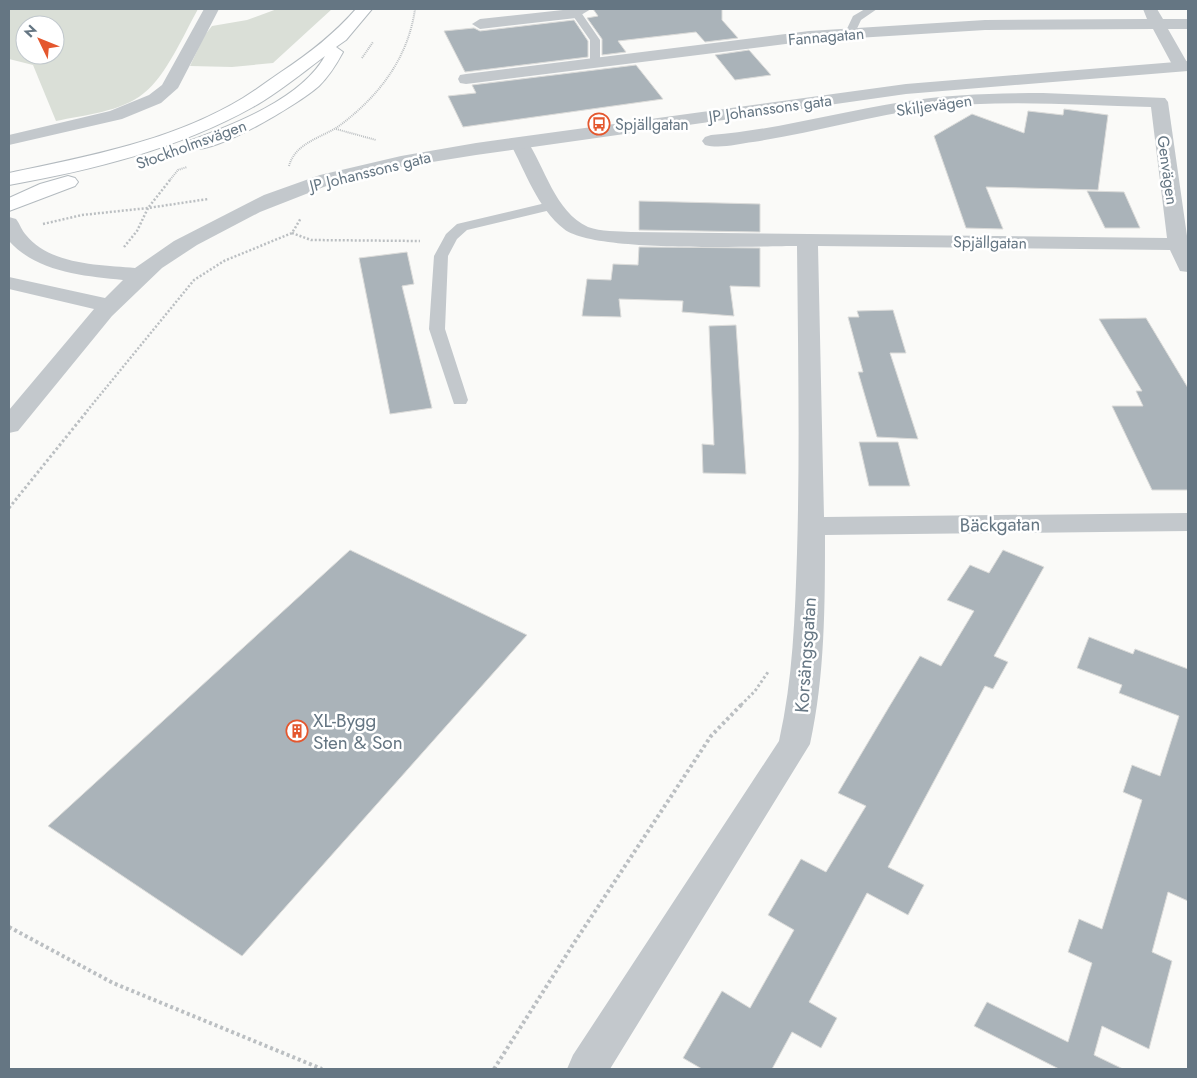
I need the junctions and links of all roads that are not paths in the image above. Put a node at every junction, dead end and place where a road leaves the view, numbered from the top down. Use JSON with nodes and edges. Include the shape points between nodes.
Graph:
{"nodes":[{"id":1,"x":211,"y":9,"type":"edge"},
{"id":2,"x":364,"y":9,"type":"edge"},
{"id":3,"x":872,"y":9,"type":"edge"},
{"id":4,"x":1149,"y":9,"type":"edge"},
{"id":5,"x":579,"y":11,"type":"edge"},
{"id":6,"x":480,"y":24,"type":"dead end"},
{"id":7,"x":1157,"y":24,"type":"junction"},
{"id":8,"x":1188,"y":24,"type":"edge"},
{"id":9,"x":850,"y":33,"type":"junction"},
{"id":10,"x":340,"y":37,"type":"junction"},
{"id":11,"x":596,"y":63,"type":"junction"},
{"id":12,"x":1184,"y":66,"type":"edge"},
{"id":13,"x":466,"y":79,"type":"dead end"},
{"id":14,"x":1159,"y":102,"type":"joint"},
{"id":15,"x":9,"y":140,"type":"edge"},
{"id":16,"x":712,"y":141,"type":"dead end"},
{"id":17,"x":519,"y":143,"type":"junction"},
{"id":18,"x":9,"y":179,"type":"edge"},
{"id":19,"x":554,"y":205,"type":"junction"},
{"id":20,"x":9,"y":206,"type":"edge"},
{"id":21,"x":807,"y":240,"type":"junction"},
{"id":22,"x":1178,"y":244,"type":"junction"},
{"id":23,"x":1188,"y":266,"type":"edge"},
{"id":24,"x":140,"y":275,"type":"junction"},
{"id":25,"x":9,"y":283,"type":"edge"},
{"id":26,"x":110,"y":306,"type":"junction"},
{"id":27,"x":460,"y":400,"type":"dead end"},
{"id":28,"x":9,"y":425,"type":"edge"},
{"id":29,"x":1188,"y":522,"type":"edge"},
{"id":30,"x":812,"y":526,"type":"junction"},
{"id":31,"x":587,"y":1069,"type":"edge"}],
"edges":[{"from":1,"to":15,"type":"street","via":[[169,88],[155,99],[116,115]]},
{"from":2,"to":10,"type":"main road","name":"Stockholmsvägen"},
{"from":3,"to":9,"type":"lane","via":[[857,18]]},
{"from":4,"to":7,"type":"street"},
{"from":5,"to":6,"type":"street"},
{"from":5,"to":11,"type":"lane","via":[[595,40]]},
{"from":7,"to":8,"type":"street","name":"Fannagatan"},
{"from":7,"to":9,"type":"street","name":"Fannagatan","via":[[985,26]]},
{"from":7,"to":12,"type":"street"},
{"from":9,"to":11,"type":"street","name":"Fannagatan"},
{"from":10,"to":18,"type":"main road","name":"Stockholmsvägen","via":[[249,102],[204,124],[154,144],[100,160]]},
{"from":10,"to":20,"type":"main road","name":"Stockholmsvägen","via":[[332,63],[307,86],[235,131],[169,154],[47,188]]},
{"from":11,"to":13,"type":"street","name":"Fannagatan"},
{"from":12,"to":17,"type":"street","name":"JP Johanssons gata","via":[[906,89]]},
{"from":14,"to":16,"type":"street","name":"Skiljevägen","via":[[995,97],[926,103],[745,139]]},
{"from":14,"to":22,"type":"street","name":"Genvägen"},
{"from":17,"to":19,"type":"street","name":"Spjällgatan"},
{"from":17,"to":24,"type":"street","name":"JP Johanssons gata","via":[[406,161],[281,195],[200,235]]},
{"from":19,"to":21,"type":"street","name":"Spjällgatan","via":[[566,222],[581,231],[603,236]]},
{"from":19,"to":27,"type":"lane","via":[[462,227],[448,242],[442,256],[437,329]]},
{"from":20,"to":24,"type":"street","name":"Stockholmsvägen","via":[[12,232],[19,241],[44,258],[102,271]]},
{"from":21,"to":22,"type":"street","name":"Spjällgatan"},
{"from":21,"to":30,"type":"street","name":"Korsängsgatan"},
{"from":22,"to":23,"type":"street","name":"Genvägen"},
{"from":24,"to":26,"type":"street"},
{"from":25,"to":26,"type":"street"},
{"from":26,"to":28,"type":"street"},
{"from":29,"to":30,"type":"street","name":"Bäckgatan"},
{"from":30,"to":31,"type":"street","name":"Korsängsgatan","via":[[806,679],[794,744]]}]}
